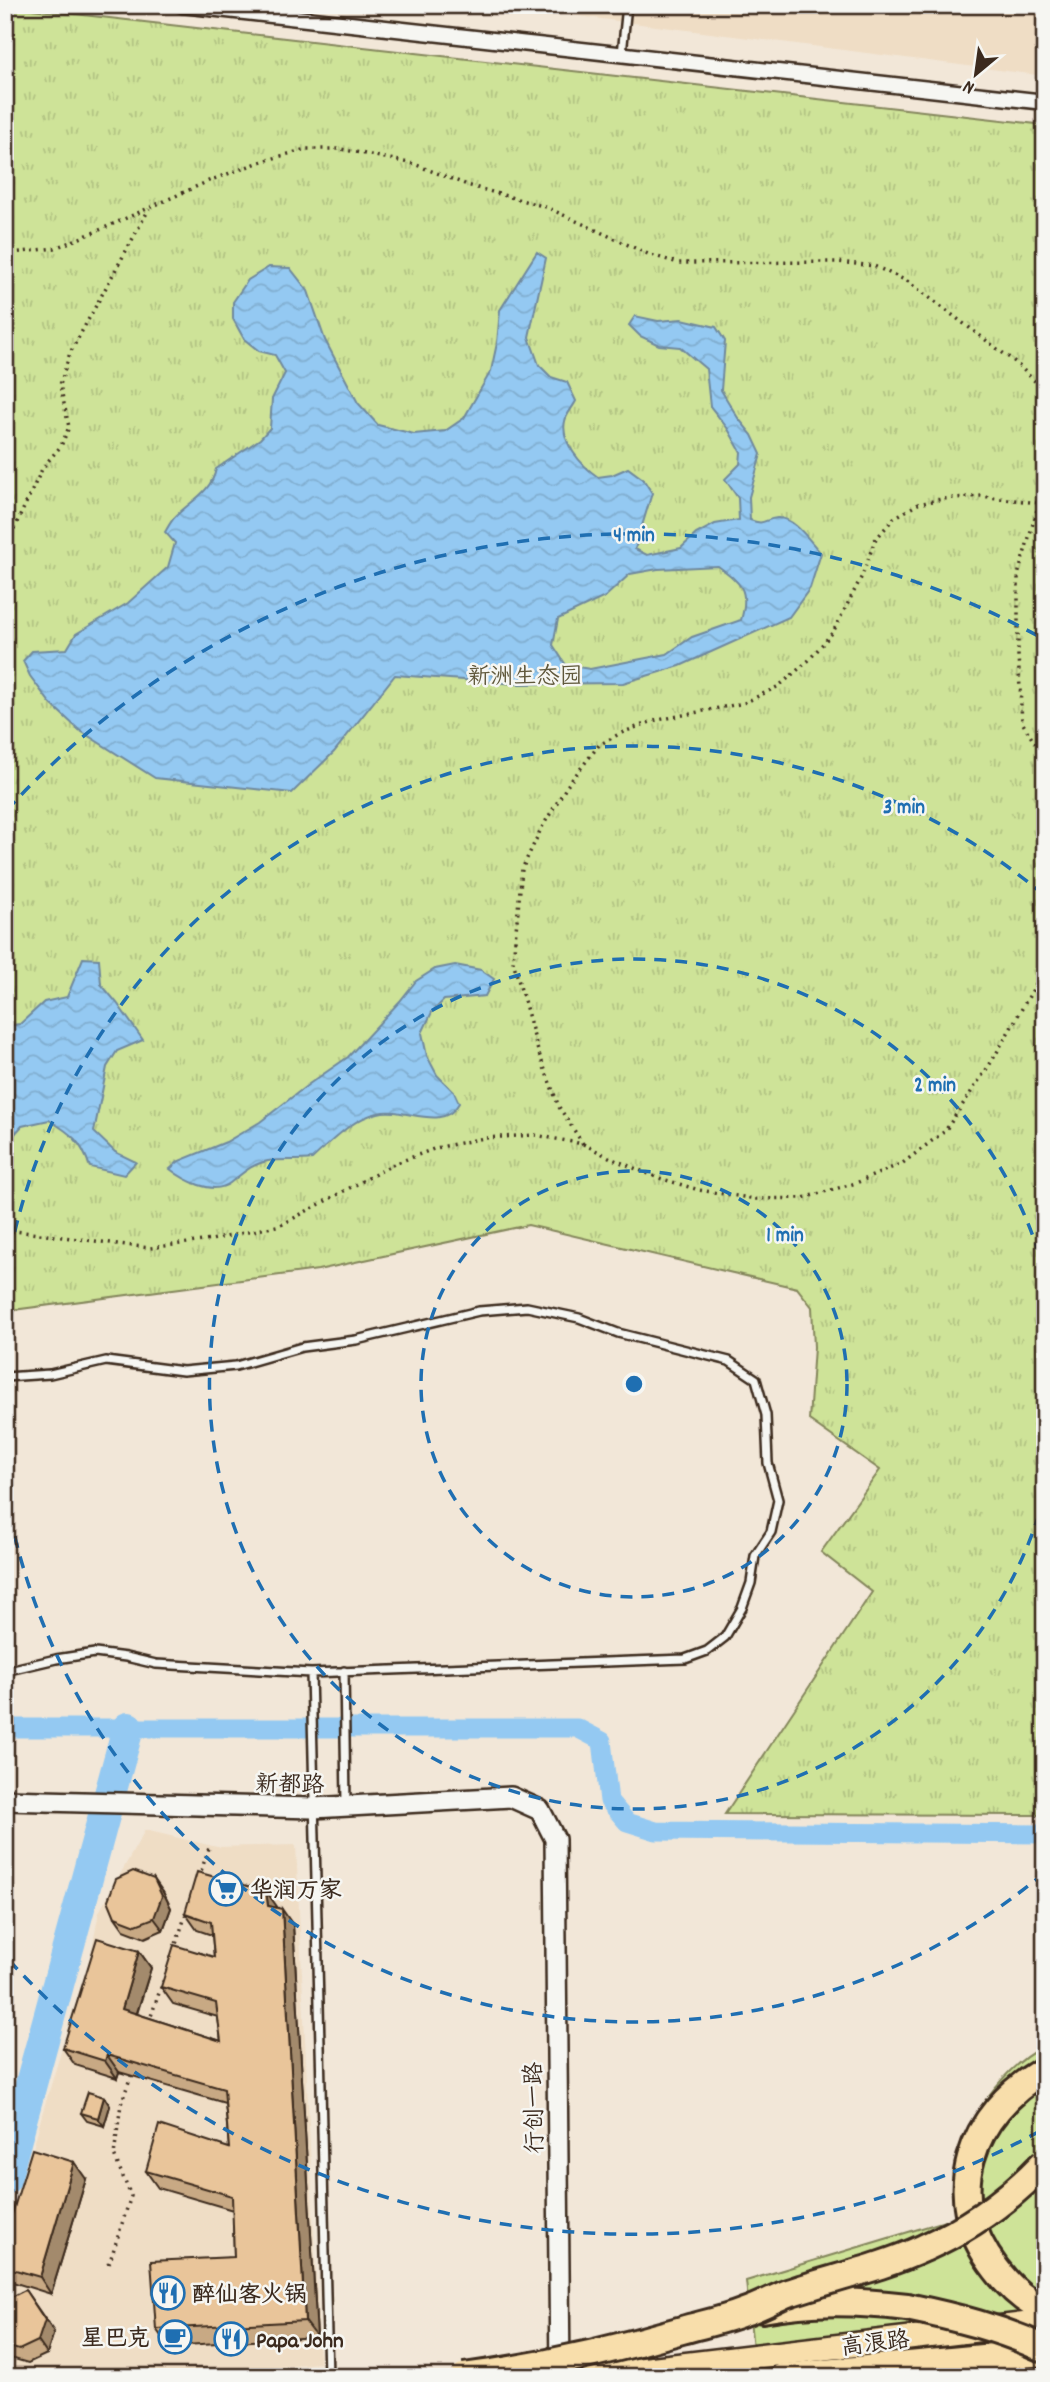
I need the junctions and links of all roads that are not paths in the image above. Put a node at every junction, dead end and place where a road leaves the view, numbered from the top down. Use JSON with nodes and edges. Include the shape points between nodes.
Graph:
{"nodes":[{"id":1,"x":182,"y":5,"type":"edge"},
{"id":2,"x":627,"y":5,"type":"edge"},
{"id":3,"x":622,"y":54,"type":"junction"},
{"id":4,"x":1045,"y":102,"type":"edge"},
{"id":5,"x":5,"y":1377,"type":"edge"},
{"id":6,"x":5,"y":1671,"type":"edge"},
{"id":7,"x":344,"y":1671,"type":"junction"},
{"id":8,"x":311,"y":1673,"type":"junction"},
{"id":9,"x":5,"y":1800,"type":"edge"},
{"id":10,"x":313,"y":1808,"type":"junction"},
{"id":11,"x":346,"y":1808,"type":"junction"},
{"id":12,"x":555,"y":1839,"type":"joint"},
{"id":13,"x":1045,"y":2070,"type":"edge"},
{"id":14,"x":1045,"y":2162,"type":"edge"},
{"id":15,"x":1045,"y":2309,"type":"edge"},
{"id":16,"x":743,"y":2313,"type":"junction"},
{"id":17,"x":1045,"y":2322,"type":"edge"},
{"id":18,"x":1045,"y":2351,"type":"edge"},
{"id":19,"x":328,"y":2377,"type":"edge"},
{"id":20,"x":464,"y":2377,"type":"edge"},
{"id":21,"x":560,"y":2377,"type":"edge"},
{"id":22,"x":580,"y":2377,"type":"edge"},
{"id":23,"x":783,"y":2377,"type":"edge"}],
"edges":[{"from":1,"to":3,"type":"street"},
{"from":2,"to":3,"type":"lane"},
{"from":3,"to":4,"type":"street"},
{"from":5,"to":7,"type":"lane","via":[[50,1374],[106,1361],[183,1371],[236,1366],[302,1347],[356,1340],[480,1311],[527,1307],[729,1361],[756,1379],[778,1500],[771,1532],[755,1556],[742,1608],[725,1637],[707,1651],[685,1659]]},
{"from":6,"to":8,"type":"lane","via":[[96,1653],[156,1664]]},
{"from":7,"to":8,"type":"lane"},
{"from":7,"to":11,"type":"lane"},
{"from":8,"to":10,"type":"lane"},
{"from":9,"to":10,"type":"street","name":"新都路"},
{"from":10,"to":11,"type":"street","name":"新都路"},
{"from":10,"to":19,"type":"lane"},
{"from":11,"to":12,"type":"street","name":"新都路","via":[[511,1797],[540,1810]]},
{"from":12,"to":21,"type":"street","name":"行创一路"},
{"from":13,"to":15,"type":"highway","via":[[1020,2085],[981,2131],[970,2156],[966,2186],[969,2213],[984,2253],[1005,2282],[1034,2306]]},
{"from":14,"to":16,"type":"highway","bridge":true,"via":[[996,2206],[925,2248]]},
{"from":16,"to":18,"type":"highway","bridge":true,"via":[[848,2301],[907,2307],[971,2320]]},
{"from":16,"to":20,"type":"highway","bridge":true,"via":[[576,2358]]},
{"from":17,"to":22,"type":"main road","name":"高浪路"},
{"from":18,"to":23,"type":"highway"}]}
